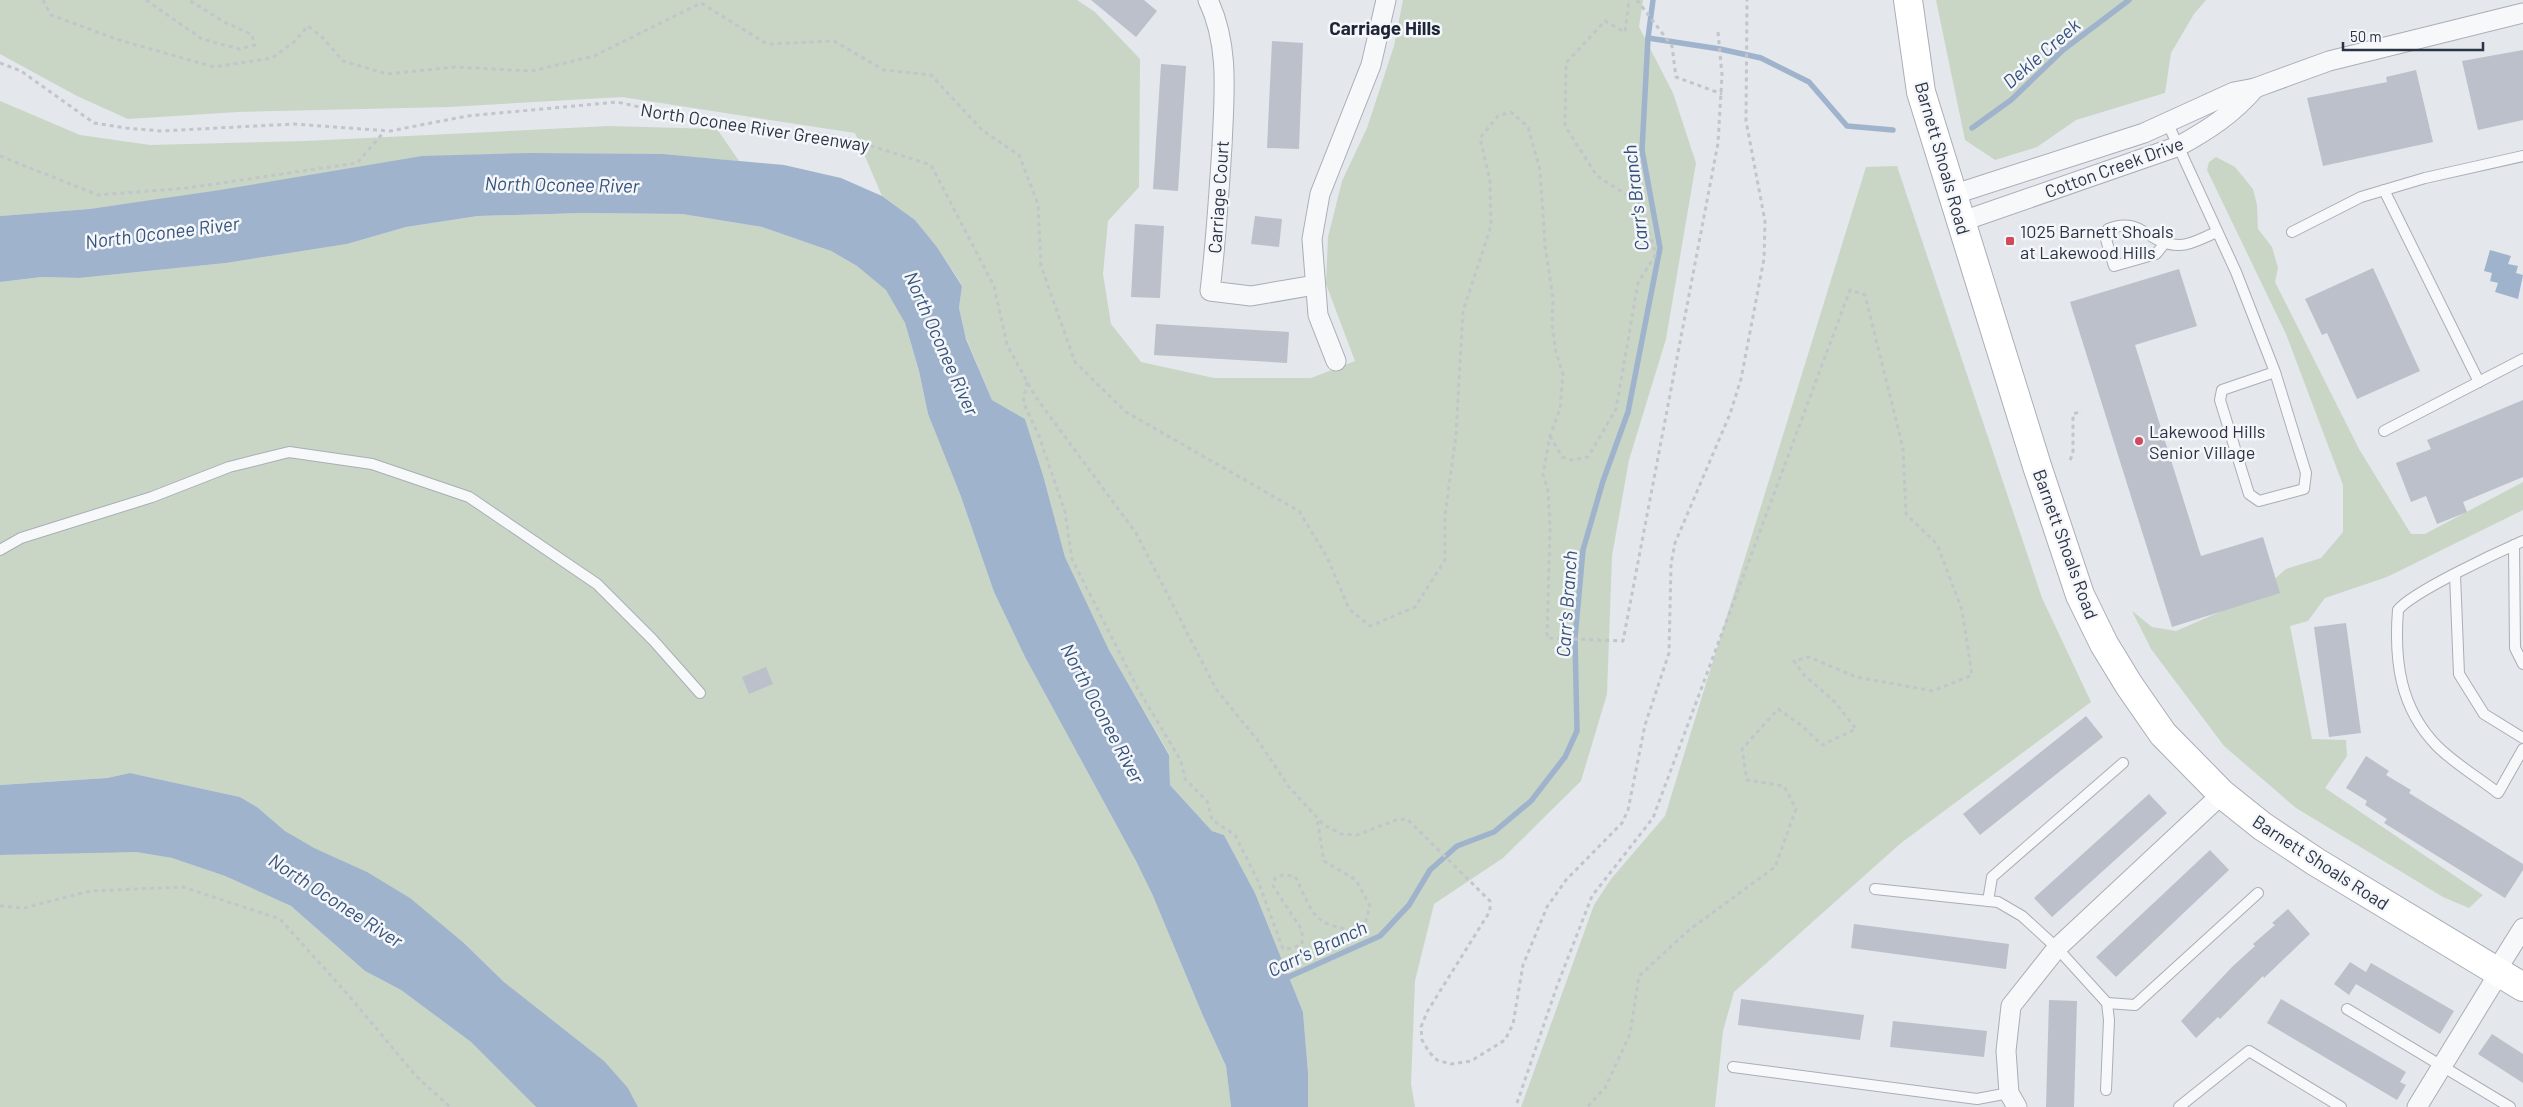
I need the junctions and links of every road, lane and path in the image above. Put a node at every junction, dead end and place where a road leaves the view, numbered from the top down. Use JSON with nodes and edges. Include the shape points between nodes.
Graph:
{"nodes":[{"id":1,"x":42,"y":0,"type":"edge"},
{"id":2,"x":146,"y":0,"type":"edge"},
{"id":3,"x":189,"y":0,"type":"edge"},
{"id":4,"x":1208,"y":0,"type":"edge"},
{"id":5,"x":1386,"y":0,"type":"edge"},
{"id":6,"x":1629,"y":0,"type":"edge"},
{"id":7,"x":1637,"y":0,"type":"edge"},
{"id":8,"x":1747,"y":0,"type":"edge"},
{"id":9,"x":1908,"y":0,"type":"edge"},
{"id":10,"x":2523,"y":13,"type":"edge"},
{"id":11,"x":1718,"y":32,"type":"dead end"},
{"id":12,"x":0,"y":63,"type":"edge"},
{"id":13,"x":2255,"y":88,"type":"junction"},
{"id":14,"x":1722,"y":94,"type":"junction"},
{"id":15,"x":2168,"y":124,"type":"junction"},
{"id":16,"x":384,"y":131,"type":"junction"},
{"id":17,"x":2179,"y":146,"type":"junction"},
{"id":18,"x":0,"y":156,"type":"edge"},
{"id":19,"x":2523,"y":156,"type":"edge"},
{"id":20,"x":2384,"y":190,"type":"junction"},
{"id":21,"x":1952,"y":195,"type":"junction"},
{"id":22,"x":1960,"y":222,"type":"junction"},
{"id":23,"x":2217,"y":232,"type":"junction"},
{"id":24,"x":2292,"y":232,"type":"dead end"},
{"id":25,"x":2164,"y":244,"type":"junction"},
{"id":26,"x":1315,"y":285,"type":"junction"},
{"id":27,"x":2523,"y":359,"type":"edge"},
{"id":28,"x":1336,"y":361,"type":"dead end"},
{"id":29,"x":2275,"y":372,"type":"junction"},
{"id":30,"x":1028,"y":382,"type":"junction"},
{"id":31,"x":2479,"y":382,"type":"junction"},
{"id":32,"x":2082,"y":411,"type":"dead end"},
{"id":33,"x":2384,"y":431,"type":"dead end"},
{"id":34,"x":1550,"y":436,"type":"junction"},
{"id":35,"x":2070,"y":460,"type":"dead end"},
{"id":36,"x":2519,"y":543,"type":"edge"},
{"id":37,"x":0,"y":550,"type":"edge"},
{"id":38,"x":2456,"y":575,"type":"junction"},
{"id":39,"x":2523,"y":664,"type":"edge"},
{"id":40,"x":700,"y":693,"type":"dead end"},
{"id":41,"x":2523,"y":738,"type":"edge"},
{"id":42,"x":2523,"y":749,"type":"edge"},
{"id":43,"x":2123,"y":763,"type":"dead end"},
{"id":44,"x":2222,"y":794,"type":"junction"},
{"id":45,"x":1316,"y":818,"type":"junction"},
{"id":46,"x":1874,"y":889,"type":"dead end"},
{"id":47,"x":2258,"y":893,"type":"dead end"},
{"id":48,"x":1988,"y":901,"type":"junction"},
{"id":49,"x":0,"y":906,"type":"edge"},
{"id":50,"x":2523,"y":928,"type":"edge"},
{"id":51,"x":2057,"y":948,"type":"junction"},
{"id":52,"x":2512,"y":978,"type":"edge"},
{"id":53,"x":2107,"y":1003,"type":"junction"},
{"id":54,"x":2347,"y":1009,"type":"dead end"},
{"id":55,"x":2443,"y":1066,"type":"junction"},
{"id":56,"x":1733,"y":1067,"type":"dead end"},
{"id":57,"x":2106,"y":1090,"type":"dead end"},
{"id":58,"x":2013,"y":1100,"type":"edge"},
{"id":59,"x":1517,"y":1102,"type":"dead end"},
{"id":60,"x":450,"y":1107,"type":"edge"},
{"id":61,"x":1587,"y":1107,"type":"edge"},
{"id":62,"x":2179,"y":1107,"type":"edge"},
{"id":63,"x":2341,"y":1107,"type":"edge"},
{"id":64,"x":2417,"y":1107,"type":"edge"},
{"id":65,"x":2510,"y":1107,"type":"edge"}],
"edges":[{"from":1,"to":34,"type":"path","via":[[50,15],[120,40],[214,67],[272,58],[295,41],[308,26],[324,38],[343,61],[387,74],[454,67],[532,71],[594,56],[701,3],[767,44],[834,41],[884,70],[932,75],[982,130],[1019,155],[1038,204],[1041,266],[1075,362],[1126,412],[1299,511],[1327,557],[1349,609],[1370,626],[1415,607],[1445,560],[1445,515],[1456,435],[1463,311],[1491,226],[1490,181],[1480,138],[1498,116],[1511,112],[1528,127],[1540,170],[1545,245],[1553,299],[1552,324],[1556,354],[1563,374],[1560,409]]},
{"from":2,"to":3,"type":"path","via":[[202,38],[239,49],[255,45],[251,34]]},
{"from":4,"to":26,"type":"street","name":"Carriage Court","via":[[1220,32],[1225,78],[1218,220],[1210,290],[1251,296]]},
{"from":5,"to":26,"type":"street","via":[[1371,65],[1320,194],[1312,239]]},
{"from":6,"to":34,"type":"path","via":[[1625,32],[1606,21],[1566,63],[1565,126],[1597,176],[1640,204],[1656,254],[1638,283],[1616,409],[1588,457],[1572,460],[1562,457]]},
{"from":7,"to":14,"type":"path","via":[[1672,46],[1676,77]]},
{"from":8,"to":45,"type":"path","name":"North Oconee River Greenway","via":[[1746,121],[1765,221],[1764,259],[1741,379],[1730,414],[1675,543],[1671,564],[1669,652],[1645,725],[1628,810],[1622,823],[1566,880],[1547,907],[1522,965],[1513,1024],[1505,1040],[1471,1061],[1450,1064],[1437,1060],[1422,1040],[1421,1027],[1427,1012],[1490,911],[1490,901],[1407,819],[1358,835],[1341,834]]},
{"from":9,"to":21,"type":"main road","name":"Barnett Shoals Road","via":[[1921,92]]},
{"from":10,"to":13,"type":"street","name":"Cotton Creek Drive","via":[[2329,61]]},
{"from":11,"to":14,"type":"path"},
{"from":12,"to":16,"type":"path","name":"North Oconee River Greenway","via":[[22,71],[94,123],[161,131],[294,124]]},
{"from":13,"to":15,"type":"street","name":"Cotton Creek Drive","via":[[2234,92]]},
{"from":13,"to":17,"type":"street","name":"Cotton Creek Drive","via":[[2241,105],[2211,129]]},
{"from":14,"to":34,"type":"path","via":[[1718,143],[1623,641],[1547,638],[1550,528],[1548,491],[1543,474]]},
{"from":15,"to":17,"type":"lane"},
{"from":15,"to":21,"type":"street","name":"Cotton Creek Drive"},
{"from":16,"to":18,"type":"path","via":[[356,163],[187,188],[98,195]]},
{"from":16,"to":30,"type":"path","name":"North Oconee River Greenway","via":[[467,116],[618,102],[707,122],[850,139],[931,165],[994,286],[1007,345]]},
{"from":17,"to":22,"type":"street","name":"Cotton Creek Drive"},
{"from":17,"to":23,"type":"lane"},
{"from":19,"to":20,"type":"lane"},
{"from":20,"to":24,"type":"lane","via":[[2361,197]]},
{"from":20,"to":31,"type":"lane"},
{"from":21,"to":22,"type":"main road","name":"Barnett Shoals Road"},
{"from":22,"to":44,"type":"main road","name":"Barnett Shoals Road","via":[[2080,594],[2104,644],[2163,734]]},
{"from":23,"to":25,"type":"lane","via":[[2182,245]]},
{"from":23,"to":29,"type":"lane"},
{"from":25,"to":25,"type":"lane","via":[[2133,225],[2120,224],[2108,229],[2105,236],[2114,266],[2156,254]]},
{"from":26,"to":28,"type":"street","via":[[1318,316]]},
{"from":27,"to":31,"type":"lane"},
{"from":29,"to":29,"type":"lane","via":[[2306,473],[2304,489],[2259,501],[2249,494],[2220,400],[2222,390]]},
{"from":30,"to":45,"type":"path","name":"North Oconee River Greenway","via":[[1136,533],[1216,689]]},
{"from":30,"to":45,"type":"path","via":[[1023,402],[1039,436],[1065,512],[1072,559],[1138,689],[1181,761],[1185,779],[1207,801],[1212,820],[1235,835],[1258,881],[1283,949],[1302,944],[1302,930],[1273,886],[1275,878],[1295,876],[1315,917],[1335,928],[1363,931],[1370,906],[1356,880],[1324,860]]},
{"from":31,"to":33,"type":"lane"},
{"from":32,"to":35,"type":"path","via":[[2073,414],[2073,454]]},
{"from":36,"to":38,"type":"lane"},
{"from":36,"to":39,"type":"lane","via":[[2516,648]]},
{"from":37,"to":40,"type":"lane","via":[[21,538],[152,497],[229,467],[290,452],[372,464],[469,497],[598,584]]},
{"from":38,"to":41,"type":"lane","via":[[2459,674],[2484,714]]},
{"from":38,"to":42,"type":"lane","via":[[2398,610],[2397,660],[2411,710],[2437,746],[2498,793]]},
{"from":43,"to":48,"type":"lane","via":[[1992,877]]},
{"from":44,"to":51,"type":"street"},
{"from":44,"to":52,"type":"main road","name":"Barnett Shoals Road","via":[[2316,862]]},
{"from":46,"to":48,"type":"lane"},
{"from":47,"to":53,"type":"lane","via":[[2135,1005]]},
{"from":48,"to":51,"type":"lane","via":[[1998,902],[2022,916]]},
{"from":49,"to":60,"type":"path","via":[[24,908],[90,891],[183,887],[280,918],[416,1076]]},
{"from":50,"to":52,"type":"street"},
{"from":51,"to":53,"type":"lane"},
{"from":51,"to":58,"type":"street","via":[[2012,1006],[2006,1051]]},
{"from":52,"to":55,"type":"street"},
{"from":53,"to":57,"type":"lane"},
{"from":54,"to":55,"type":"lane"},
{"from":55,"to":64,"type":"street"},
{"from":55,"to":65,"type":"lane"},
{"from":56,"to":58,"type":"lane","via":[[1977,1099]]},
{"from":59,"to":61,"type":"path","via":[[1592,896],[1653,818],[1850,290],[1865,296],[1883,363],[1903,448],[1906,514],[1937,544],[1962,610],[1972,675],[1933,691],[1856,677],[1809,657],[1794,661],[1804,675],[1835,702],[1856,729],[1822,744],[1778,709],[1742,749],[1747,780],[1784,786],[1796,809],[1775,867],[1689,930],[1639,976],[1630,1034],[1605,1088]]},
{"from":62,"to":63,"type":"lane","via":[[2249,1051]]}]}
